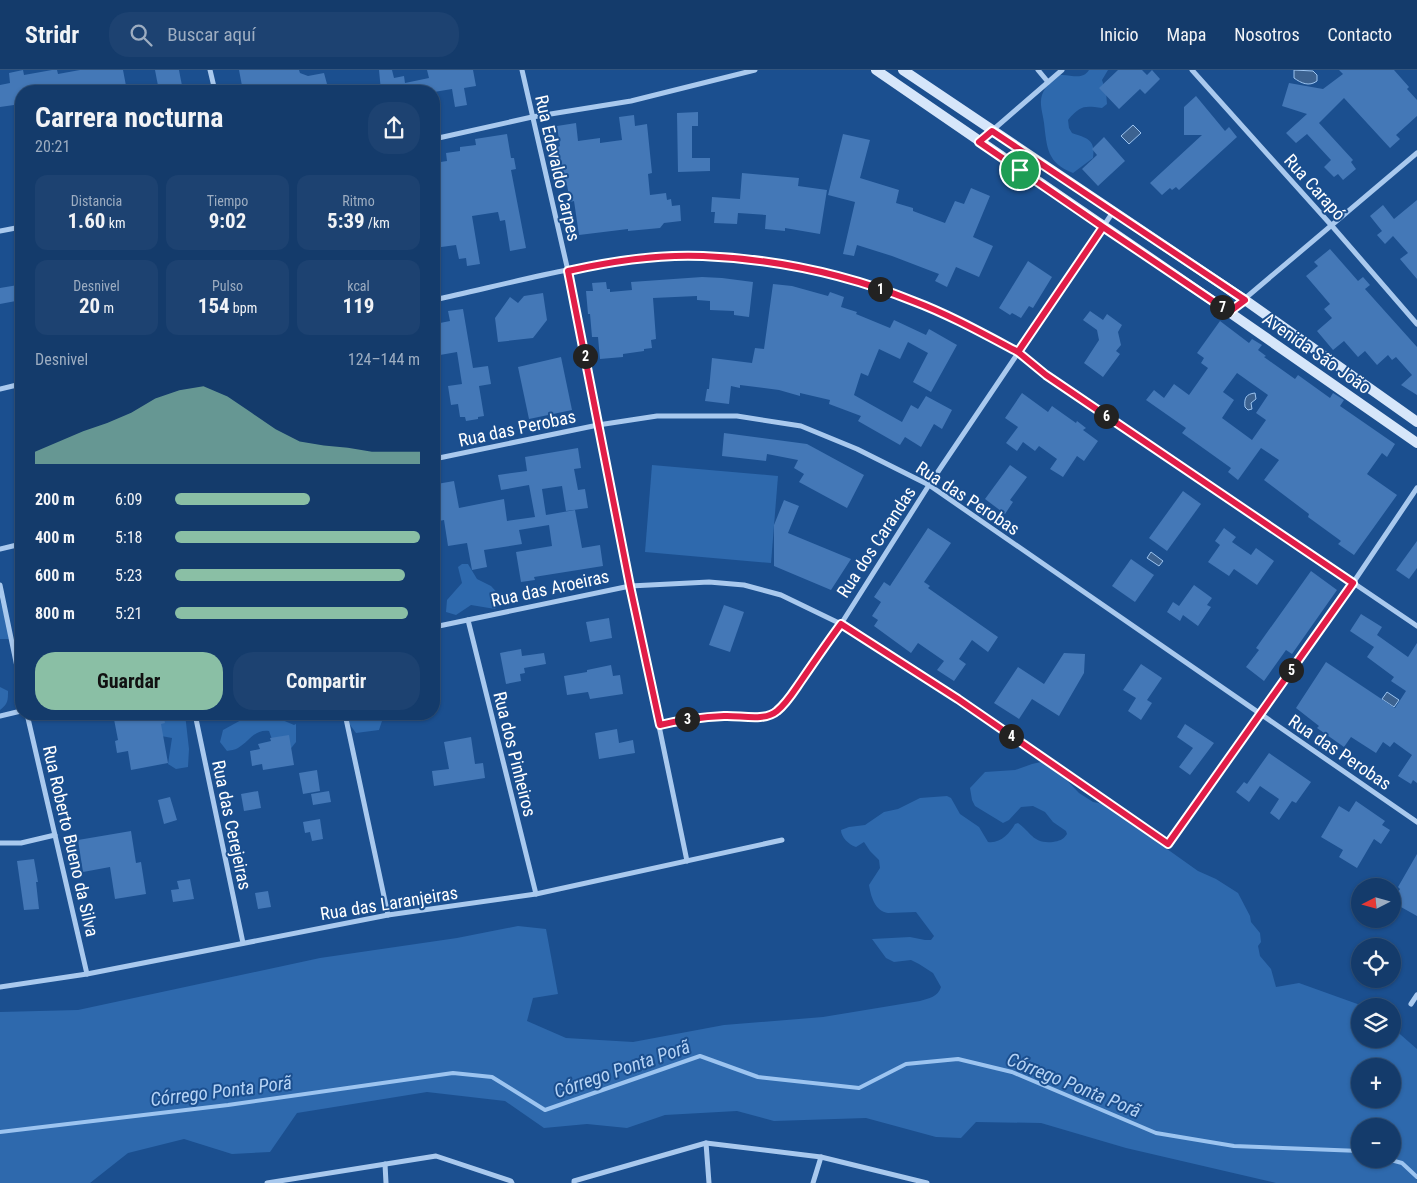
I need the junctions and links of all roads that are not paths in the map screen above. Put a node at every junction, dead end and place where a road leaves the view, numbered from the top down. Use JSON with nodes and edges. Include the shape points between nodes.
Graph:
{"nodes":[{"id":1,"x":210,"y":70,"type":"edge"},
{"id":2,"x":522,"y":70,"type":"edge"},
{"id":3,"x":755,"y":70,"type":"edge"},
{"id":4,"x":876,"y":70,"type":"edge"},
{"id":5,"x":903,"y":70,"type":"edge"},
{"id":6,"x":1038,"y":70,"type":"edge"},
{"id":7,"x":1062,"y":70,"type":"edge"},
{"id":8,"x":1192,"y":70,"type":"edge"},
{"id":9,"x":1048,"y":82,"type":"junction"},
{"id":10,"x":214,"y":85,"type":"edge"},
{"id":11,"x":532,"y":117,"type":"junction"},
{"id":12,"x":992,"y":131,"type":"junction"},
{"id":13,"x":440,"y":138,"type":"edge"},
{"id":14,"x":979,"y":142,"type":"junction"},
{"id":15,"x":1417,"y":153,"type":"edge"},
{"id":16,"x":1112,"y":212,"type":"junction"},
{"id":17,"x":1332,"y":226,"type":"junction"},
{"id":18,"x":1103,"y":227,"type":"junction"},
{"id":19,"x":15,"y":228,"type":"edge"},
{"id":20,"x":0,"y":231,"type":"edge"},
{"id":21,"x":568,"y":271,"type":"junction"},
{"id":22,"x":440,"y":299,"type":"edge"},
{"id":23,"x":1245,"y":300,"type":"junction"},
{"id":24,"x":1229,"y":312,"type":"junction"},
{"id":25,"x":1417,"y":324,"type":"edge"},
{"id":26,"x":1018,"y":352,"type":"junction"},
{"id":27,"x":1344,"y":371,"type":"junction"},
{"id":28,"x":15,"y":385,"type":"edge"},
{"id":29,"x":1336,"y":386,"type":"junction"},
{"id":30,"x":0,"y":388,"type":"edge"},
{"id":31,"x":1417,"y":422,"type":"edge"},
{"id":32,"x":598,"y":425,"type":"junction"},
{"id":33,"x":1417,"y":443,"type":"edge"},
{"id":34,"x":440,"y":458,"type":"edge"},
{"id":35,"x":929,"y":485,"type":"junction"},
{"id":36,"x":1417,"y":488,"type":"edge"},
{"id":37,"x":15,"y":545,"type":"edge"},
{"id":38,"x":0,"y":549,"type":"edge"},
{"id":39,"x":1353,"y":583,"type":"junction"},
{"id":40,"x":0,"y":585,"type":"edge"},
{"id":41,"x":630,"y":586,"type":"junction"},
{"id":42,"x":468,"y":620,"type":"junction"},
{"id":43,"x":841,"y":624,"type":"junction"},
{"id":44,"x":440,"y":626,"type":"edge"},
{"id":45,"x":1417,"y":626,"type":"edge"},
{"id":46,"x":15,"y":657,"type":"edge"},
{"id":47,"x":15,"y":713,"type":"edge"},
{"id":48,"x":1260,"y":714,"type":"junction"},
{"id":49,"x":0,"y":716,"type":"edge"},
{"id":50,"x":28,"y":720,"type":"edge"},
{"id":51,"x":196,"y":720,"type":"edge"},
{"id":52,"x":346,"y":720,"type":"edge"},
{"id":53,"x":660,"y":725,"type":"junction"},
{"id":54,"x":1417,"y":822,"type":"edge"},
{"id":55,"x":55,"y":835,"type":"junction"},
{"id":56,"x":782,"y":840,"type":"dead end"},
{"id":57,"x":0,"y":843,"type":"edge"},
{"id":58,"x":687,"y":861,"type":"junction"},
{"id":59,"x":536,"y":894,"type":"junction"},
{"id":60,"x":388,"y":915,"type":"junction"},
{"id":61,"x":243,"y":943,"type":"junction"},
{"id":62,"x":87,"y":974,"type":"junction"},
{"id":63,"x":0,"y":987,"type":"edge"},
{"id":64,"x":1417,"y":995,"type":"edge"},
{"id":65,"x":1411,"y":1004,"type":"dead end"},
{"id":66,"x":706,"y":1143,"type":"junction"},
{"id":67,"x":821,"y":1157,"type":"junction"},
{"id":68,"x":385,"y":1164,"type":"junction"},
{"id":69,"x":267,"y":1183,"type":"edge"},
{"id":70,"x":386,"y":1183,"type":"edge"},
{"id":71,"x":512,"y":1183,"type":"edge"},
{"id":72,"x":574,"y":1183,"type":"edge"},
{"id":73,"x":709,"y":1183,"type":"edge"},
{"id":74,"x":813,"y":1183,"type":"edge"},
{"id":75,"x":927,"y":1183,"type":"edge"}],
"edges":[{"from":1,"to":10,"type":"street"},
{"from":2,"to":11,"type":"street","name":"Rua Edevaldo Carpes"},
{"from":3,"to":11,"type":"street","via":[[631,101]]},
{"from":4,"to":14,"type":"street","name":"Avenida São João"},
{"from":5,"to":12,"type":"street","name":"Avenida São João"},
{"from":6,"to":9,"type":"street"},
{"from":7,"to":9,"type":"street"},
{"from":8,"to":17,"type":"street","name":"Rua Carapó"},
{"from":9,"to":12,"type":"street"},
{"from":11,"to":13,"type":"street"},
{"from":11,"to":21,"type":"street","name":"Rua Edevaldo Carpes"},
{"from":12,"to":14,"type":"street"},
{"from":12,"to":16,"type":"street","name":"Avenida São João"},
{"from":14,"to":18,"type":"street","name":"Avenida São João"},
{"from":15,"to":17,"type":"street"},
{"from":16,"to":18,"type":"street","name":"Rua dos Carandas"},
{"from":16,"to":23,"type":"street","name":"Avenida São João"},
{"from":17,"to":23,"type":"street"},
{"from":17,"to":25,"type":"street","name":"Rua Carapó"},
{"from":18,"to":24,"type":"street","name":"Avenida São João"},
{"from":18,"to":26,"type":"street","name":"Rua dos Carandas"},
{"from":19,"to":20,"type":"street"},
{"from":21,"to":22,"type":"street"},
{"from":21,"to":26,"type":"street","via":[[605,263],[693,256],[789,265],[860,282],[914,301]]},
{"from":21,"to":32,"type":"street","name":"Rua Edevaldo Carpes"},
{"from":23,"to":24,"type":"street"},
{"from":23,"to":27,"type":"street","name":"Avenida São João"},
{"from":24,"to":29,"type":"street","name":"Avenida São João"},
{"from":26,"to":35,"type":"street","name":"Rua dos Carandas"},
{"from":26,"to":39,"type":"street","via":[[1046,375]]},
{"from":27,"to":29,"type":"street"},
{"from":27,"to":31,"type":"street","name":"Avenida São João"},
{"from":28,"to":30,"type":"street"},
{"from":29,"to":33,"type":"street","name":"Avenida São João"},
{"from":32,"to":34,"type":"street","name":"Rua das Perobas"},
{"from":32,"to":35,"type":"street","name":"Rua das Perobas","via":[[657,416],[737,416],[801,426],[857,449]]},
{"from":32,"to":41,"type":"street","name":"Rua Edevaldo Carpes"},
{"from":35,"to":43,"type":"street","name":"Rua dos Carandas"},
{"from":35,"to":48,"type":"street","name":"Rua das Perobas"},
{"from":36,"to":39,"type":"street"},
{"from":37,"to":38,"type":"street"},
{"from":39,"to":45,"type":"street"},
{"from":39,"to":48,"type":"street"},
{"from":40,"to":46,"type":"street"},
{"from":41,"to":42,"type":"street","name":"Rua das Aroeiras"},
{"from":41,"to":43,"type":"street","name":"Rua das Aroeiras","via":[[709,582],[744,586],[781,595]]},
{"from":41,"to":53,"type":"street","name":"Rua Edevaldo Carpes"},
{"from":42,"to":44,"type":"street","name":"Rua das Aroeiras"},
{"from":42,"to":59,"type":"street","name":"Rua dos Pinheiros"},
{"from":43,"to":48,"type":"street","name":"Rua das Aroeiras","via":[[958,699],[1168,844]]},
{"from":43,"to":53,"type":"street","name":"Rua dos Carandas","via":[[777,712],[767,716],[696,718]]},
{"from":47,"to":49,"type":"street"},
{"from":48,"to":54,"type":"street","name":"Rua das Perobas"},
{"from":50,"to":55,"type":"street","name":"Rua Roberto Bueno da Silva"},
{"from":51,"to":61,"type":"street","name":"Rua das Cerejeiras"},
{"from":52,"to":60,"type":"street"},
{"from":53,"to":58,"type":"street","name":"Rua Edevaldo Carpes"},
{"from":55,"to":57,"type":"street","via":[[21,844]]},
{"from":55,"to":62,"type":"street","name":"Rua Roberto Bueno da Silva"},
{"from":56,"to":58,"type":"street","name":"Rua das Laranjeiras"},
{"from":58,"to":59,"type":"street","name":"Rua das Laranjeiras"},
{"from":59,"to":60,"type":"street","name":"Rua das Laranjeiras"},
{"from":60,"to":61,"type":"street","name":"Rua das Laranjeiras"},
{"from":61,"to":62,"type":"street","name":"Rua das Laranjeiras"},
{"from":62,"to":63,"type":"street","name":"Rua das Laranjeiras"},
{"from":64,"to":65,"type":"street"},
{"from":66,"to":67,"type":"street"},
{"from":66,"to":72,"type":"street"},
{"from":66,"to":73,"type":"street"},
{"from":67,"to":74,"type":"street"},
{"from":67,"to":75,"type":"street"},
{"from":68,"to":69,"type":"street"},
{"from":68,"to":70,"type":"street"},
{"from":68,"to":71,"type":"street","via":[[436,1156]]}]}
